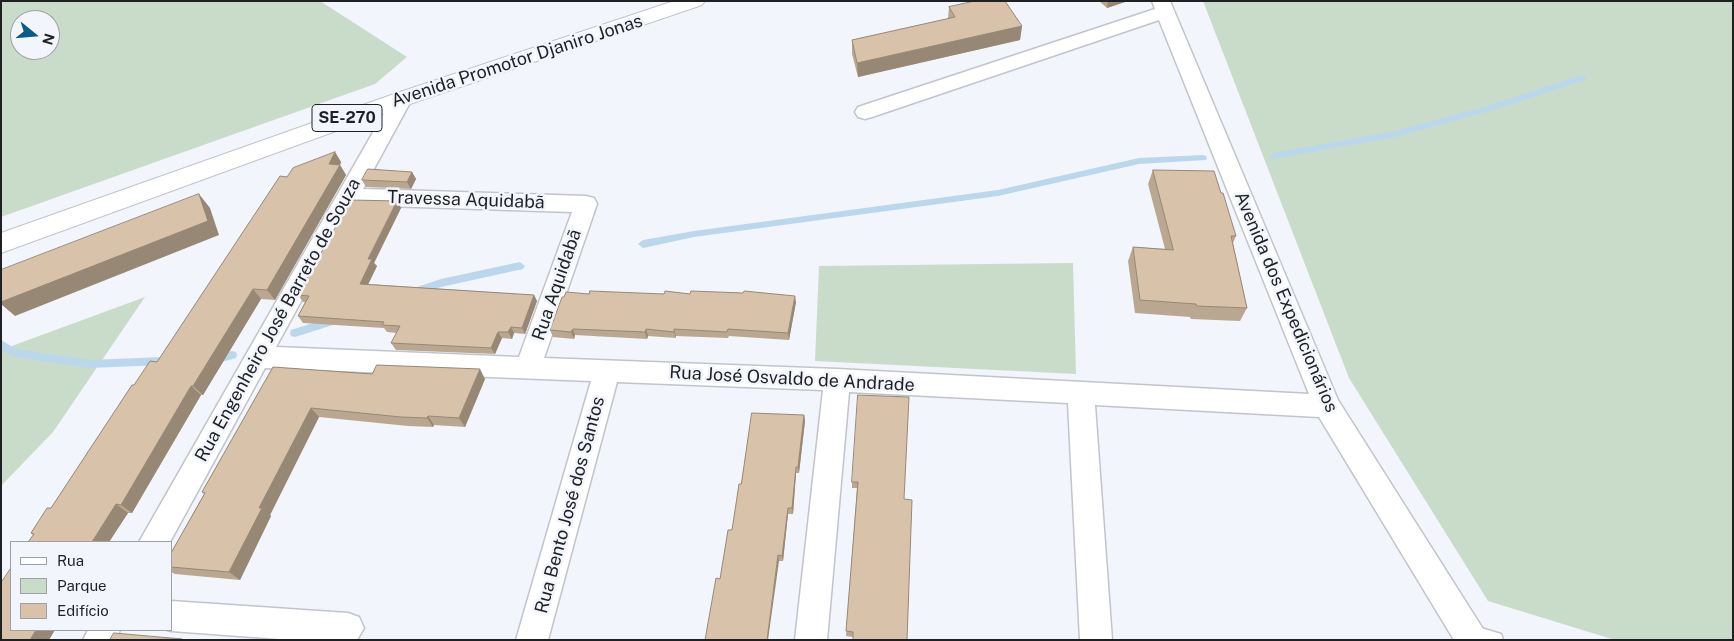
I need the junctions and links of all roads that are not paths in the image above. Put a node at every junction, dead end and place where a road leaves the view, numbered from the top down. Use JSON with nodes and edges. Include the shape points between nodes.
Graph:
{"nodes":[{"id":1,"x":695,"y":1,"type":"edge"},
{"id":2,"x":1163,"y":6,"type":"edge"},
{"id":3,"x":402,"y":98,"type":"junction"},
{"id":4,"x":865,"y":112,"type":"dead end"},
{"id":5,"x":347,"y":197,"type":"junction"},
{"id":6,"x":586,"y":204,"type":"joint"},
{"id":7,"x":1,"y":243,"type":"edge"},
{"id":8,"x":258,"y":357,"type":"junction"},
{"id":9,"x":528,"y":367,"type":"junction"},
{"id":10,"x":607,"y":370,"type":"junction"},
{"id":11,"x":837,"y":380,"type":"junction"},
{"id":12,"x":1081,"y":394,"type":"junction"},
{"id":13,"x":1327,"y":406,"type":"junction"},
{"id":14,"x":155,"y":541,"type":"edge"},
{"id":15,"x":172,"y":616,"type":"edge"},
{"id":16,"x":348,"y":628,"type":"dead end"},
{"id":17,"x":1473,"y":638,"type":"edge"},
{"id":18,"x":532,"y":640,"type":"edge"},
{"id":19,"x":811,"y":640,"type":"edge"},
{"id":20,"x":1096,"y":640,"type":"edge"}],
"edges":[{"from":1,"to":3,"type":"main road","name":"Avenida Promotor Djaniro Jonas","number":"SE-270"},
{"from":2,"to":4,"type":"street"},
{"from":2,"to":13,"type":"street","name":"Avenida dos Expedicionários"},
{"from":3,"to":5,"type":"street","name":"Rua Engenheiro José Barreto de Souza"},
{"from":3,"to":7,"type":"main road","name":"Avenida Promotor Djaniro Jonas","number":"SE-270"},
{"from":5,"to":6,"type":"street","name":"Travessa Aquidabã"},
{"from":5,"to":8,"type":"street","name":"Rua Engenheiro José Barreto de Souza"},
{"from":6,"to":9,"type":"street","name":"Rua Aquidabã"},
{"from":8,"to":9,"type":"street","name":"Rua José Osvaldo de Andrade"},
{"from":8,"to":14,"type":"street","name":"Rua Engenheiro José Barreto de Souza"},
{"from":9,"to":10,"type":"street","name":"Rua José Osvaldo de Andrade"},
{"from":10,"to":11,"type":"street","name":"Rua José Osvaldo de Andrade"},
{"from":10,"to":18,"type":"street","name":"Rua Bento José dos Santos"},
{"from":11,"to":12,"type":"street","name":"Rua José Osvaldo de Andrade"},
{"from":11,"to":19,"type":"street"},
{"from":12,"to":13,"type":"street","name":"Rua José Osvaldo de Andrade"},
{"from":12,"to":20,"type":"street"},
{"from":13,"to":17,"type":"street","name":"Avenida dos Expedicionários"},
{"from":15,"to":16,"type":"street"}]}
